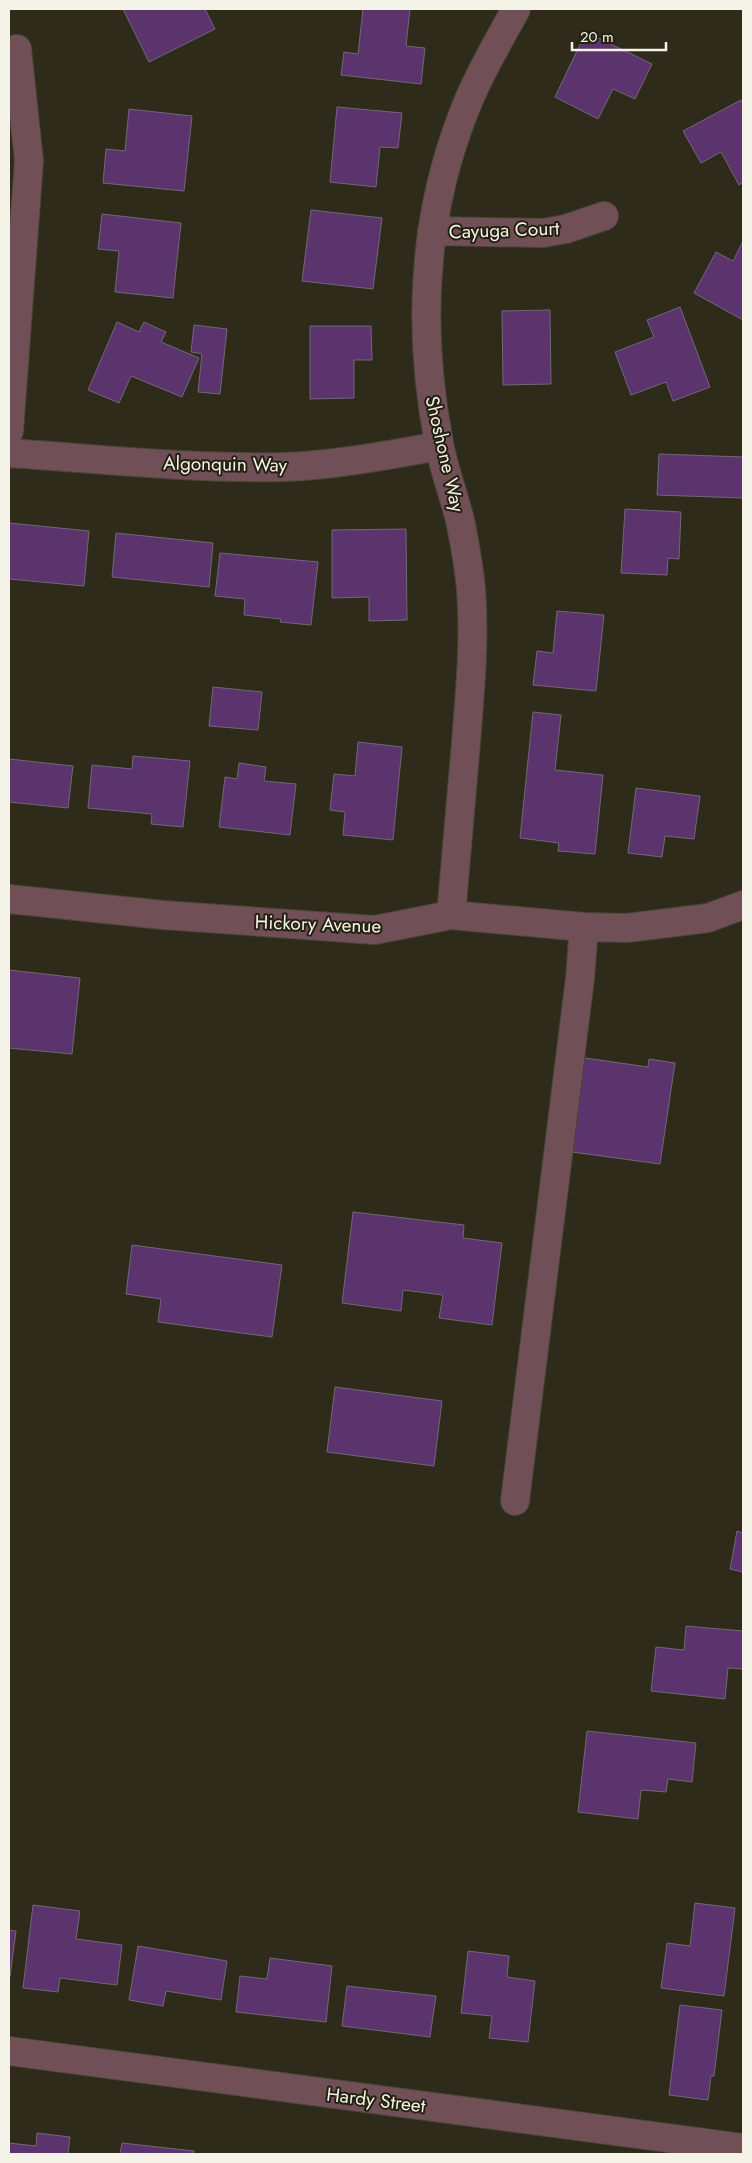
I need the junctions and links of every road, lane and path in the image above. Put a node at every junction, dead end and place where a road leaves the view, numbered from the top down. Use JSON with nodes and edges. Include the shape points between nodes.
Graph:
{"nodes":[{"id":1,"x":516,"y":9,"type":"edge"},
{"id":2,"x":17,"y":49,"type":"dead end"},
{"id":3,"x":604,"y":216,"type":"dead end"},
{"id":4,"x":432,"y":232,"type":"junction"},
{"id":5,"x":9,"y":431,"type":"edge"},
{"id":6,"x":439,"y":446,"type":"junction"},
{"id":7,"x":9,"y":453,"type":"edge"},
{"id":8,"x":9,"y":899,"type":"edge"},
{"id":9,"x":743,"y":905,"type":"edge"},
{"id":10,"x":451,"y":915,"type":"junction"},
{"id":11,"x":584,"y":927,"type":"junction"},
{"id":12,"x":515,"y":1501,"type":"dead end"},
{"id":13,"x":9,"y":2051,"type":"edge"},
{"id":14,"x":743,"y":2148,"type":"edge"}],
"edges":[{"from":1,"to":4,"type":"street","name":"Shoshone Way","via":[[486,62],[462,117],[444,175]]},
{"from":2,"to":5,"type":"street","via":[[29,161]]},
{"from":3,"to":4,"type":"street","name":"Cayuga Court","via":[[542,233]]},
{"from":4,"to":6,"type":"street","name":"Shoshone Way","via":[[427,274],[426,334],[430,394]]},
{"from":6,"to":7,"type":"street","name":"Algonquin Way","via":[[346,462],[286,467],[202,466]]},
{"from":6,"to":10,"type":"street","name":"Shoshone Way","via":[[461,524],[471,588],[474,647]]},
{"from":8,"to":10,"type":"street","name":"Hickory Avenue","via":[[163,915],[375,930]]},
{"from":9,"to":11,"type":"street","name":"Hickory Avenue","via":[[708,918],[627,928]]},
{"from":10,"to":11,"type":"street","name":"Hickory Avenue"},
{"from":11,"to":12,"type":"street"},
{"from":13,"to":14,"type":"street","name":"Hardy Street"}]}
